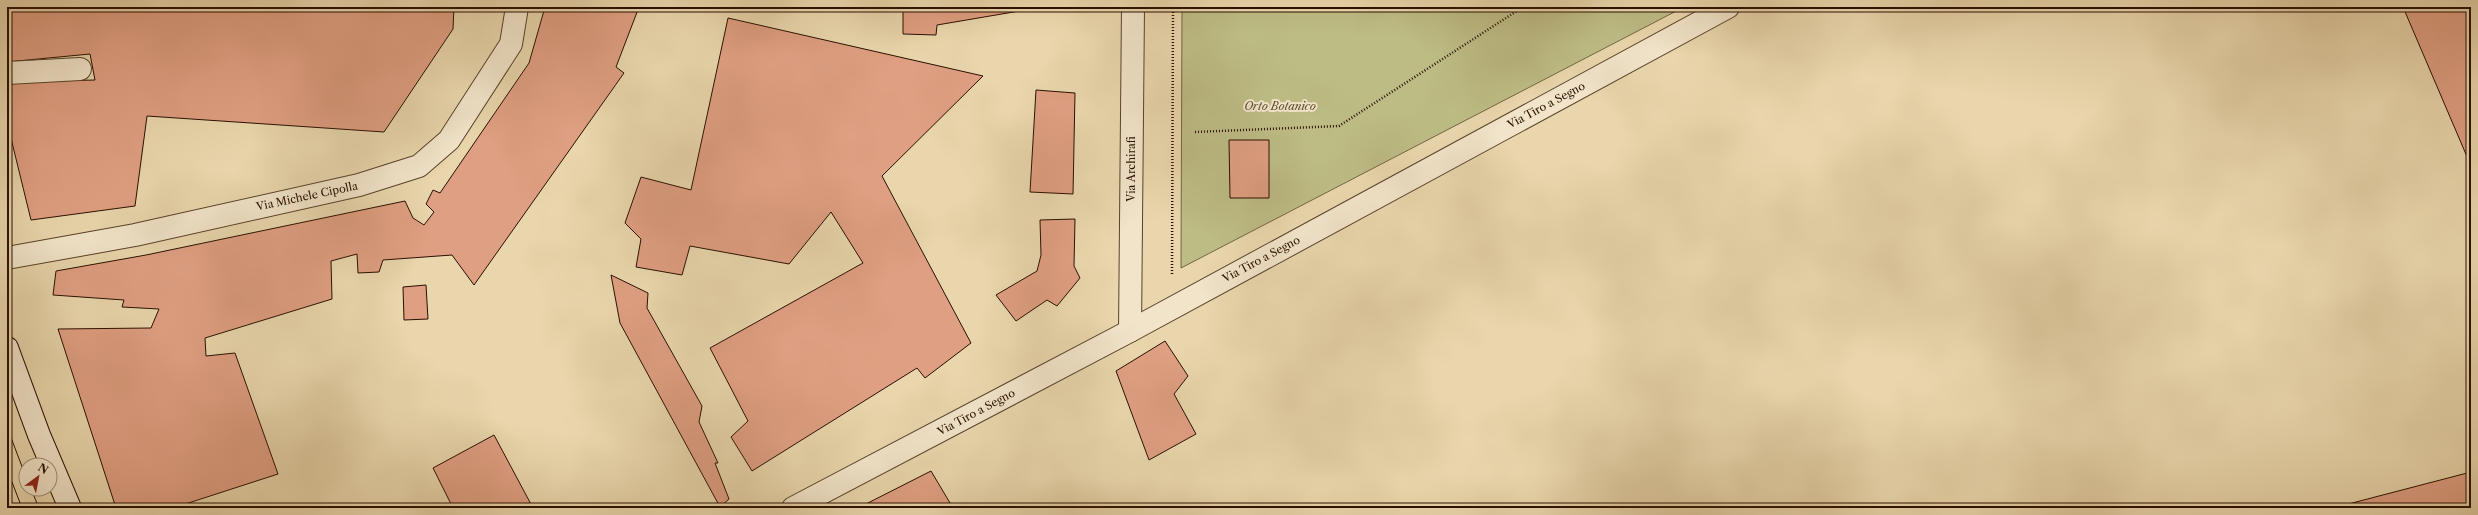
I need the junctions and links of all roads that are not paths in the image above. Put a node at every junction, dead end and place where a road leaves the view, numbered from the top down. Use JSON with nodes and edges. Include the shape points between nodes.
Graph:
{"nodes":[{"id":1,"x":517,"y":7,"type":"edge"},
{"id":2,"x":1133,"y":7,"type":"edge"},
{"id":3,"x":1728,"y":7,"type":"edge"},
{"id":4,"x":80,"y":69,"type":"dead end"},
{"id":5,"x":7,"y":73,"type":"edge"},
{"id":6,"x":7,"y":258,"type":"edge"},
{"id":7,"x":1130,"y":331,"type":"junction"},
{"id":8,"x":7,"y":348,"type":"edge"},
{"id":9,"x":70,"y":508,"type":"edge"},
{"id":10,"x":793,"y":508,"type":"edge"}],
"edges":[{"from":1,"to":6,"type":"street","name":"Via Michele Cipolla","via":[[510,44],[449,140],[419,166],[359,185],[135,235]]},
{"from":2,"to":7,"type":"street","name":"Via Archirafi"},
{"from":3,"to":7,"type":"street","name":"Via Tiro a Segno"},
{"from":4,"to":5,"type":"street"},
{"from":7,"to":10,"type":"street","name":"Via Tiro a Segno"},
{"from":8,"to":9,"type":"street","via":[[39,435]]}]}
